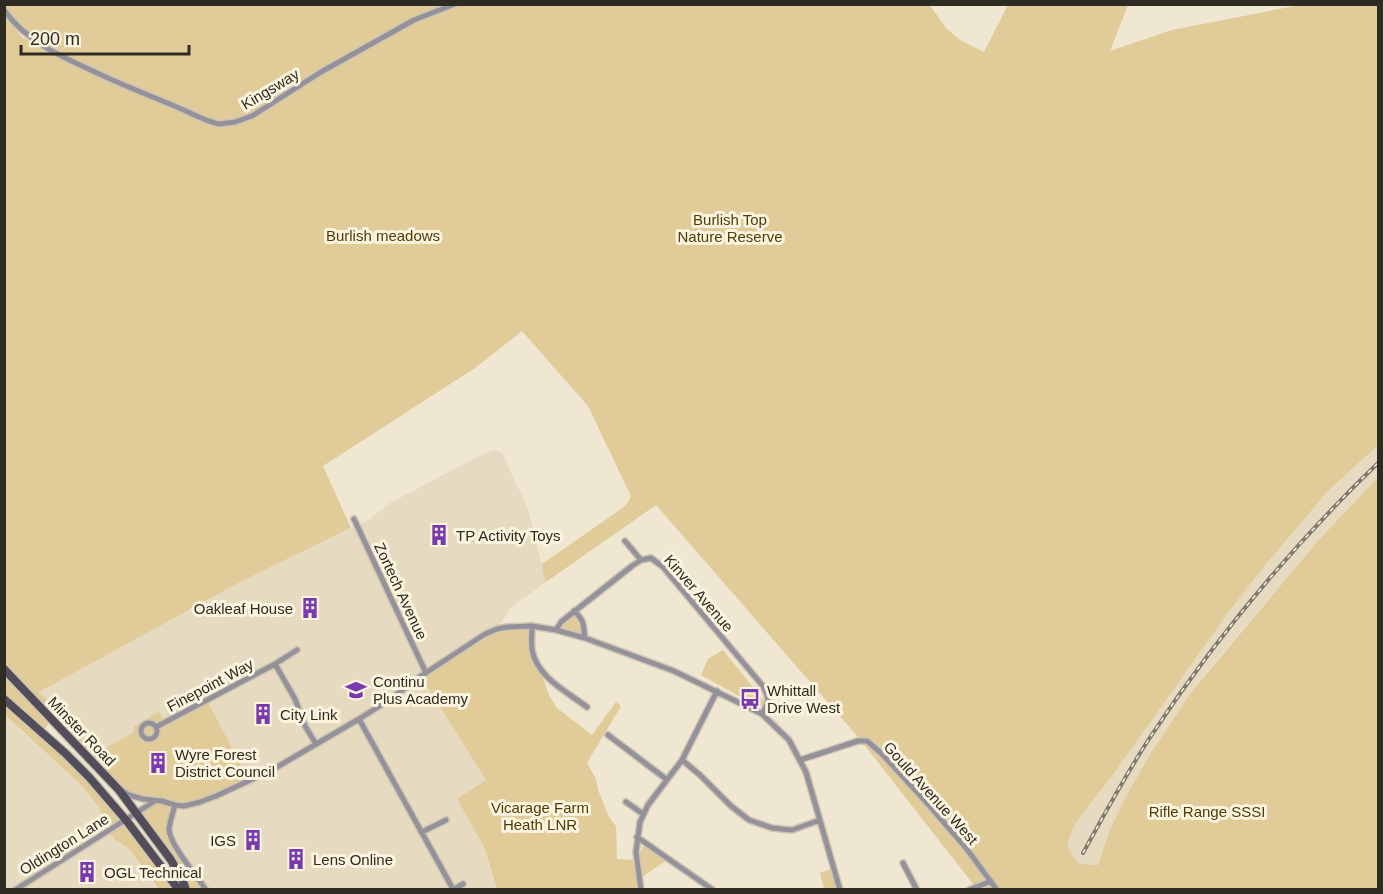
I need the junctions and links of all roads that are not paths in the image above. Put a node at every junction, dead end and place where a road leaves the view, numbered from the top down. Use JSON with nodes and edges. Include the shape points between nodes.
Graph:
{"nodes":[{"id":1,"x":455,"y":4,"type":"edge"},
{"id":2,"x":4,"y":9,"type":"edge"},
{"id":3,"x":354,"y":519,"type":"dead end"},
{"id":4,"x":624,"y":541,"type":"dead end"},
{"id":5,"x":641,"y":560,"type":"junction"},
{"id":6,"x":574,"y":611,"type":"junction"},
{"id":7,"x":532,"y":626,"type":"junction"},
{"id":8,"x":556,"y":630,"type":"junction"},
{"id":9,"x":585,"y":638,"type":"junction"},
{"id":10,"x":297,"y":650,"type":"dead end"},
{"id":11,"x":275,"y":664,"type":"junction"},
{"id":12,"x":4,"y":669,"type":"edge"},
{"id":13,"x":426,"y":673,"type":"junction"},
{"id":14,"x":717,"y":691,"type":"junction"},
{"id":15,"x":4,"y":699,"type":"edge"},
{"id":16,"x":588,"y":707,"type":"dead end"},
{"id":17,"x":762,"y":714,"type":"junction"},
{"id":18,"x":359,"y":719,"type":"junction"},
{"id":19,"x":156,"y":727,"type":"dead end"},
{"id":20,"x":608,"y":735,"type":"dead end"},
{"id":21,"x":316,"y":744,"type":"junction"},
{"id":22,"x":681,"y":760,"type":"junction"},
{"id":23,"x":800,"y":760,"type":"junction"},
{"id":24,"x":666,"y":779,"type":"junction"},
{"id":25,"x":119,"y":790,"type":"junction"},
{"id":26,"x":156,"y":800,"type":"junction"},
{"id":27,"x":626,"y":802,"type":"dead end"},
{"id":28,"x":175,"y":805,"type":"junction"},
{"id":29,"x":137,"y":813,"type":"junction"},
{"id":30,"x":643,"y":814,"type":"junction"},
{"id":31,"x":126,"y":820,"type":"junction"},
{"id":32,"x":446,"y":820,"type":"dead end"},
{"id":33,"x":820,"y":820,"type":"junction"},
{"id":34,"x":422,"y":832,"type":"junction"},
{"id":35,"x":637,"y":837,"type":"junction"},
{"id":36,"x":903,"y":863,"type":"dead end"},
{"id":37,"x":991,"y":881,"type":"junction"},
{"id":38,"x":463,"y":884,"type":"dead end"},
{"id":39,"x":453,"y":889,"type":"edge"},
{"id":40,"x":15,"y":890,"type":"edge"},
{"id":41,"x":179,"y":890,"type":"edge"},
{"id":42,"x":186,"y":890,"type":"edge"},
{"id":43,"x":206,"y":890,"type":"edge"},
{"id":44,"x":642,"y":890,"type":"edge"},
{"id":45,"x":713,"y":890,"type":"edge"},
{"id":46,"x":840,"y":890,"type":"edge"},
{"id":47,"x":917,"y":890,"type":"edge"},
{"id":48,"x":969,"y":890,"type":"edge"},
{"id":49,"x":997,"y":890,"type":"edge"}],
"edges":[{"from":1,"to":2,"type":"street","name":"Kingsway","via":[[414,20],[252,116],[219,124],[57,55],[26,34]]},
{"from":3,"to":13,"type":"street","name":"Zortech Avenue"},
{"from":4,"to":5,"type":"street"},
{"from":5,"to":6,"type":"street","name":"Kinver Avenue"},
{"from":5,"to":17,"type":"street","name":"Kinver Avenue","via":[[651,558],[663,567],[762,685],[768,698]]},
{"from":6,"to":8,"type":"street","name":"Kinver Avenue"},
{"from":6,"to":9,"type":"street","via":[[582,618]]},
{"from":7,"to":8,"type":"street"},
{"from":7,"to":13,"type":"street","via":[[507,627],[485,634]]},
{"from":7,"to":16,"type":"street","via":[[532,649],[539,667]]},
{"from":8,"to":9,"type":"street"},
{"from":9,"to":14,"type":"street"},
{"from":10,"to":11,"type":"street","name":"Finepoint Way"},
{"from":11,"to":19,"type":"street","name":"Finepoint Way"},
{"from":11,"to":21,"type":"street","name":"Finepoint Way"},
{"from":12,"to":25,"type":"main road","name":"Minster Road"},
{"from":13,"to":18,"type":"street"},
{"from":14,"to":17,"type":"street"},
{"from":14,"to":22,"type":"street"},
{"from":15,"to":31,"type":"main road","name":"Minster Road","via":[[73,760]]},
{"from":17,"to":23,"type":"street","via":[[789,740]]},
{"from":18,"to":21,"type":"street"},
{"from":18,"to":34,"type":"street"},
{"from":20,"to":24,"type":"street"},
{"from":21,"to":28,"type":"street","via":[[216,796],[189,805]]},
{"from":22,"to":24,"type":"street"},
{"from":22,"to":33,"type":"street","via":[[749,820],[792,830]]},
{"from":23,"to":33,"type":"street"},
{"from":23,"to":37,"type":"street","name":"Gould Avenue West","via":[[867,741],[927,803]]},
{"from":24,"to":30,"type":"street"},
{"from":25,"to":26,"type":"street","via":[[143,800]]},
{"from":25,"to":29,"type":"main road","name":"Minster Road"},
{"from":26,"to":28,"type":"street"},
{"from":26,"to":29,"type":"street","name":"Oldington Lane"},
{"from":27,"to":30,"type":"street"},
{"from":28,"to":43,"type":"street","via":[[170,837]]},
{"from":29,"to":31,"type":"street","name":"Oldington Lane"},
{"from":29,"to":42,"type":"main road","name":"Minster Road","via":[[171,860]]},
{"from":30,"to":35,"type":"street"},
{"from":31,"to":40,"type":"street","name":"Oldington Lane"},
{"from":31,"to":41,"type":"main road","name":"Minster Road"},
{"from":32,"to":34,"type":"street"},
{"from":33,"to":46,"type":"street"},
{"from":34,"to":39,"type":"street"},
{"from":35,"to":44,"type":"street"},
{"from":35,"to":45,"type":"street"},
{"from":36,"to":47,"type":"street"},
{"from":37,"to":48,"type":"street"},
{"from":37,"to":49,"type":"street","name":"Gould Avenue West"},
{"from":38,"to":39,"type":"street"}]}
